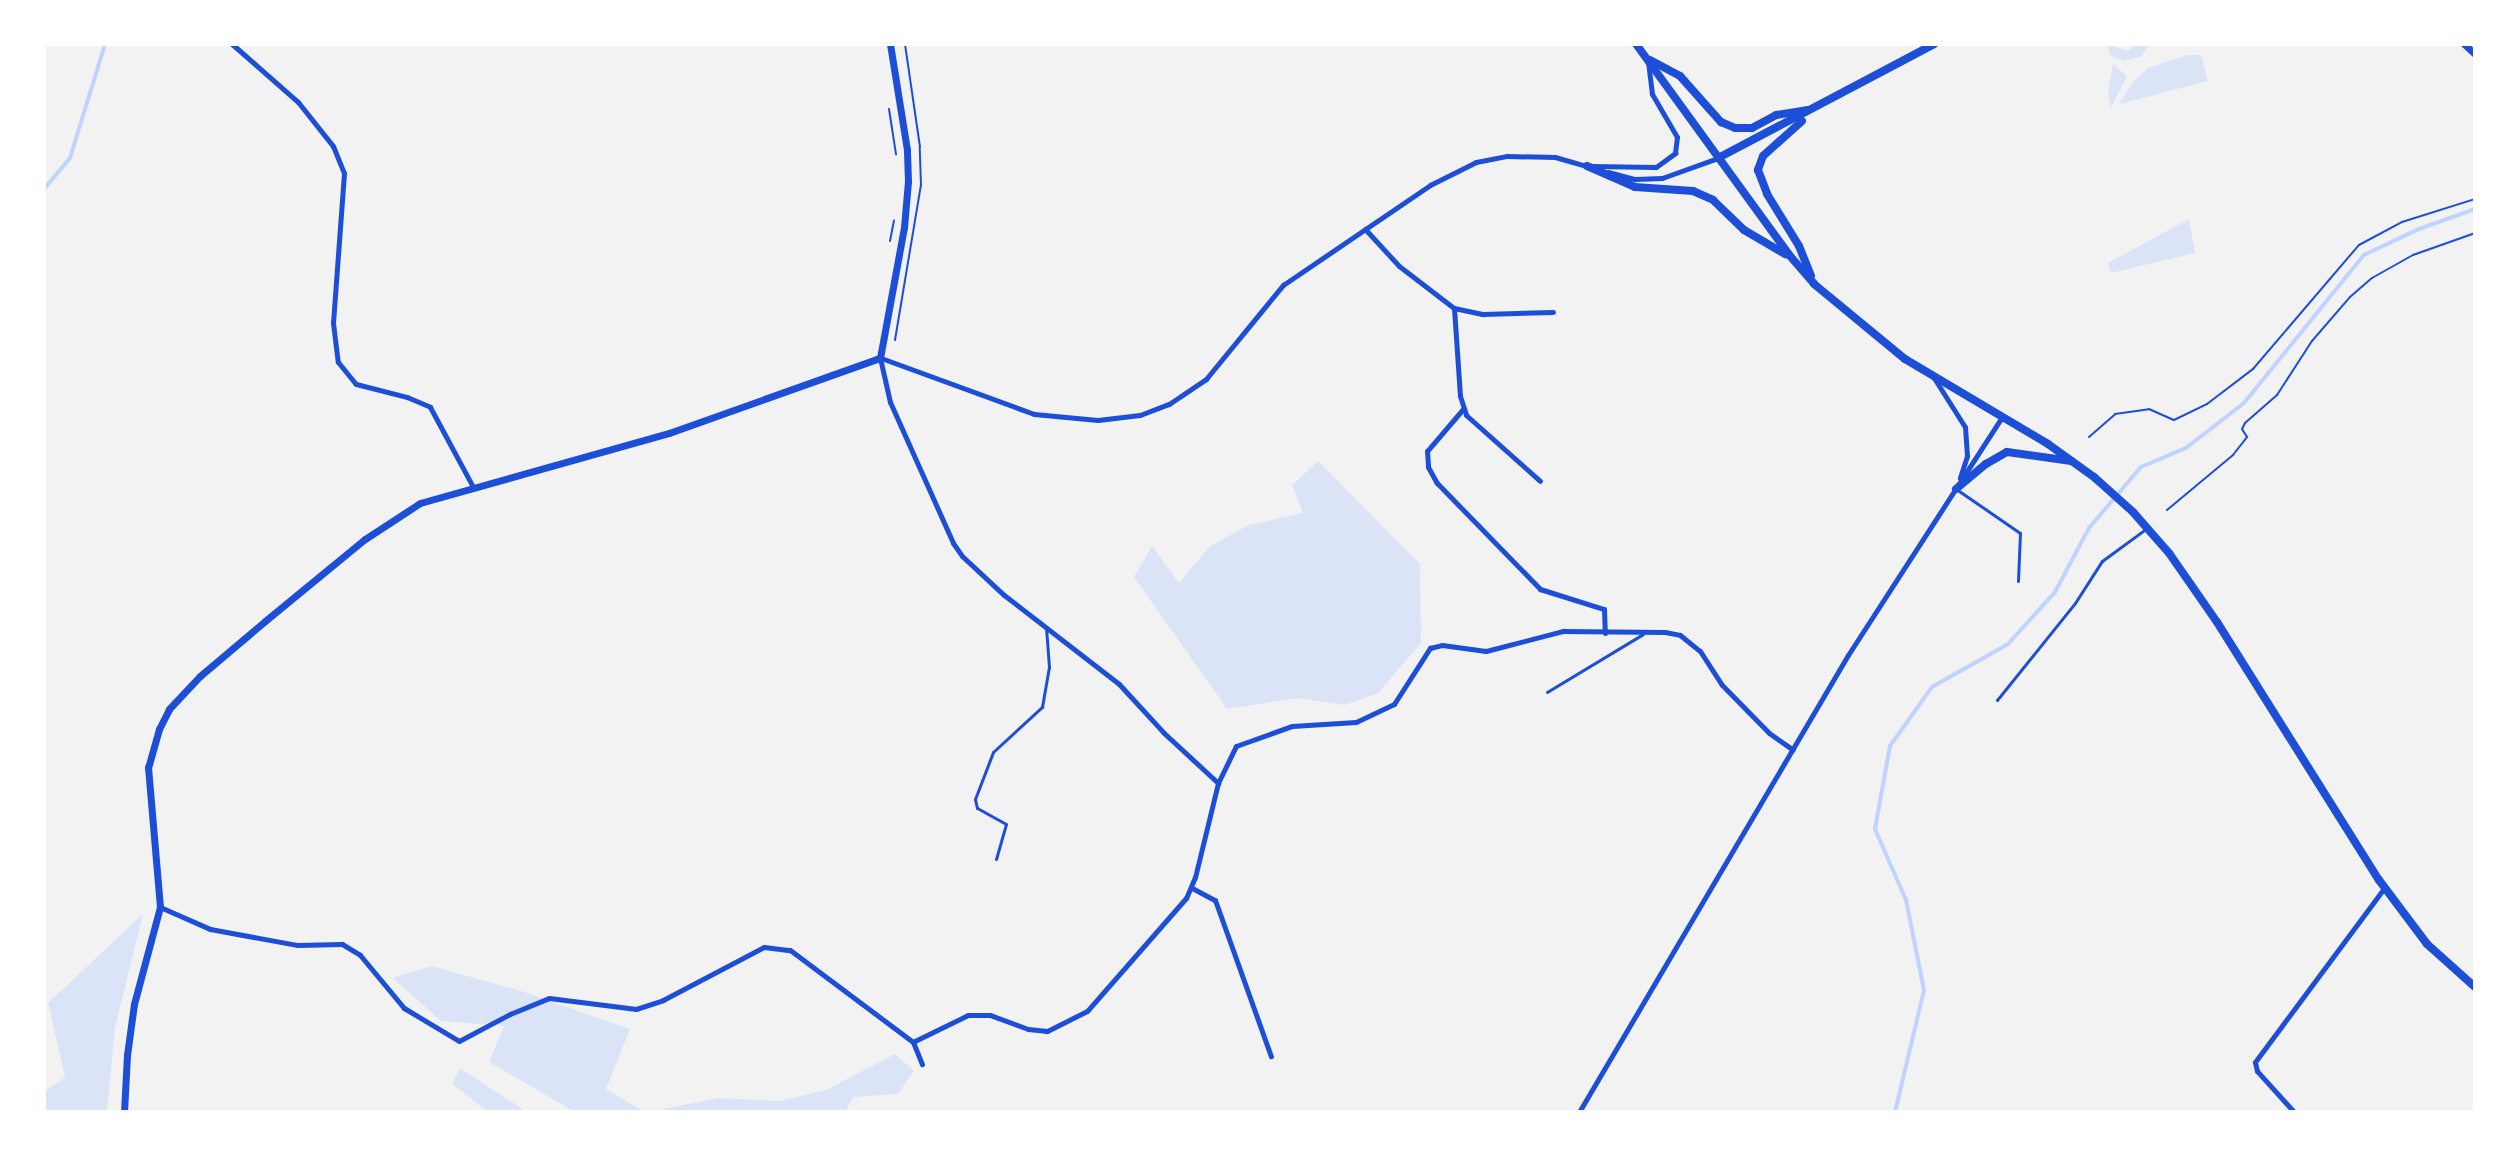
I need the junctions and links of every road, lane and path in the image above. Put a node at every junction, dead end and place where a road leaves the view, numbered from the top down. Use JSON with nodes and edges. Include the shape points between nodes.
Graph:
{"nodes":[{"id":1,"x":232,"y":44,"type":"edge"},
{"id":2,"x":890,"y":44,"type":"edge"},
{"id":3,"x":1636,"y":44,"type":"edge"},
{"id":4,"x":1934,"y":44,"type":"edge"},
{"id":5,"x":2464,"y":44,"type":"edge"},
{"id":6,"x":2475,"y":54,"type":"edge"},
{"id":7,"x":1647,"y":58,"type":"junction"},
{"id":8,"x":888,"y":97,"type":"dead end"},
{"id":9,"x":1816,"y":109,"type":"junction"},
{"id":10,"x":1720,"y":157,"type":"junction"},
{"id":11,"x":1587,"y":166,"type":"junction"},
{"id":12,"x":898,"y":167,"type":"dead end"},
{"id":13,"x":2475,"y":199,"type":"edge"},
{"id":14,"x":894,"y":216,"type":"dead end"},
{"id":15,"x":1365,"y":229,"type":"junction"},
{"id":16,"x":2475,"y":233,"type":"edge"},
{"id":17,"x":890,"y":245,"type":"dead end"},
{"id":18,"x":1790,"y":256,"type":"junction"},
{"id":19,"x":1814,"y":284,"type":"junction"},
{"id":20,"x":1454,"y":308,"type":"junction"},
{"id":21,"x":1553,"y":312,"type":"dead end"},
{"id":22,"x":884,"y":338,"type":"junction"},
{"id":23,"x":897,"y":340,"type":"dead end"},
{"id":24,"x":880,"y":358,"type":"junction"},
{"id":25,"x":1932,"y":374,"type":"junction"},
{"id":26,"x":1463,"y":409,"type":"junction"},
{"id":27,"x":2002,"y":416,"type":"junction"},
{"id":28,"x":2089,"y":437,"type":"dead end"},
{"id":29,"x":2072,"y":461,"type":"junction"},
{"id":30,"x":1540,"y":481,"type":"dead end"},
{"id":31,"x":472,"y":485,"type":"junction"},
{"id":32,"x":1956,"y":489,"type":"junction"},
{"id":33,"x":2167,"y":510,"type":"dead end"},
{"id":34,"x":2147,"y":528,"type":"junction"},
{"id":35,"x":2018,"y":581,"type":"dead end"},
{"id":36,"x":1046,"y":627,"type":"junction"},
{"id":37,"x":1646,"y":632,"type":"junction"},
{"id":38,"x":1605,"y":633,"type":"junction"},
{"id":39,"x":1547,"y":692,"type":"dead end"},
{"id":40,"x":1997,"y":700,"type":"dead end"},
{"id":41,"x":1793,"y":750,"type":"junction"},
{"id":42,"x":1218,"y":783,"type":"junction"},
{"id":43,"x":996,"y":859,"type":"dead end"},
{"id":44,"x":2384,"y":887,"type":"junction"},
{"id":45,"x":1192,"y":888,"type":"junction"},
{"id":46,"x":160,"y":907,"type":"junction"},
{"id":47,"x":2475,"y":987,"type":"edge"},
{"id":48,"x":913,"y":1042,"type":"junction"},
{"id":49,"x":1271,"y":1056,"type":"dead end"},
{"id":50,"x":922,"y":1064,"type":"dead end"},
{"id":51,"x":124,"y":1112,"type":"edge"},
{"id":52,"x":1579,"y":1112,"type":"edge"},
{"id":53,"x":2294,"y":1112,"type":"edge"}],
"edges":[{"from":1,"to":31,"type":"street","via":[[298,102],[333,146],[344,173],[333,323],[338,362],[356,384],[430,407]]},
{"from":2,"to":22,"type":"street","via":[[908,181]]},
{"from":3,"to":7,"type":"main road"},
{"from":4,"to":9,"type":"main road"},
{"from":5,"to":6,"type":"street"},
{"from":7,"to":9,"type":"main road","via":[[1680,76],[1721,122],[1735,128]]},
{"from":7,"to":10,"type":"main road"},
{"from":7,"to":11,"type":"street","via":[[1652,94],[1677,137],[1675,153],[1656,167]]},
{"from":8,"to":12,"type":"path"},
{"from":9,"to":10,"type":"main road"},
{"from":9,"to":19,"type":"main road","via":[[1763,156],[1758,170]]},
{"from":10,"to":11,"type":"street","via":[[1662,178],[1635,179]]},
{"from":10,"to":18,"type":"main road"},
{"from":11,"to":15,"type":"street","via":[[1530,154],[1476,162],[1430,185]]},
{"from":11,"to":18,"type":"main road","via":[[1635,187],[1693,191],[1713,200],[1744,230]]},
{"from":13,"to":28,"type":"path","via":[[2402,222],[2359,245],[2253,369],[2207,404],[2174,420],[2149,409],[2115,414]]},
{"from":14,"to":17,"type":"path"},
{"from":15,"to":20,"type":"street","via":[[1399,266]]},
{"from":15,"to":24,"type":"street","via":[[1283,285],[1206,379],[1169,404],[1140,415],[1087,420],[1034,414]]},
{"from":16,"to":33,"type":"path","via":[[2403,260],[2350,297],[2312,341],[2277,395],[2245,423],[2247,437],[2233,455]]},
{"from":18,"to":19,"type":"main road"},
{"from":19,"to":25,"type":"main road","via":[[1881,341]]},
{"from":20,"to":21,"type":"street","via":[[1483,314]]},
{"from":20,"to":26,"type":"street"},
{"from":22,"to":23,"type":"path"},
{"from":22,"to":24,"type":"street"},
{"from":24,"to":31,"type":"street","via":[[598,456]]},
{"from":24,"to":36,"type":"street","via":[[890,402],[953,543]]},
{"from":25,"to":27,"type":"main road"},
{"from":25,"to":32,"type":"street","via":[[1957,412],[1968,441]]},
{"from":26,"to":30,"type":"street"},
{"from":26,"to":38,"type":"street","via":[[1427,451],[1437,483],[1540,589],[1601,606],[1606,612]]},
{"from":27,"to":29,"type":"main road"},
{"from":27,"to":32,"type":"street"},
{"from":29,"to":32,"type":"main road","via":[[2007,452]]},
{"from":29,"to":34,"type":"main road"},
{"from":31,"to":46,"type":"street","via":[[420,503],[365,539],[200,676],[169,709],[148,768]]},
{"from":32,"to":35,"type":"lane","via":[[2020,533]]},
{"from":32,"to":41,"type":"street"},
{"from":34,"to":40,"type":"lane","via":[[2102,561]]},
{"from":34,"to":44,"type":"main road","via":[[2217,622]]},
{"from":36,"to":42,"type":"street","via":[[1119,684]]},
{"from":36,"to":43,"type":"lane","via":[[1049,667],[1042,707],[993,752],[975,799],[977,808],[1006,824]]},
{"from":37,"to":38,"type":"street"},
{"from":37,"to":39,"type":"lane"},
{"from":37,"to":41,"type":"street","via":[[1675,633],[1693,645],[1722,685]]},
{"from":38,"to":42,"type":"street","via":[[1552,632],[1486,651],[1430,648],[1394,704],[1356,722],[1292,726],[1236,746]]},
{"from":41,"to":52,"type":"street"},
{"from":42,"to":45,"type":"street"},
{"from":44,"to":47,"type":"main road","via":[[2427,944]]},
{"from":44,"to":53,"type":"street","via":[[2255,1062]]},
{"from":45,"to":48,"type":"street","via":[[1087,1011],[1070,1022],[1047,1031],[978,1013]]},
{"from":45,"to":49,"type":"street","via":[[1215,900]]},
{"from":46,"to":48,"type":"street","via":[[210,929],[297,945],[342,944],[360,955],[404,1008],[459,1041],[549,998],[636,1009],[650,1005],[764,947],[790,950]]},
{"from":46,"to":51,"type":"street","via":[[134,1004]]},
{"from":48,"to":50,"type":"street"}]}
